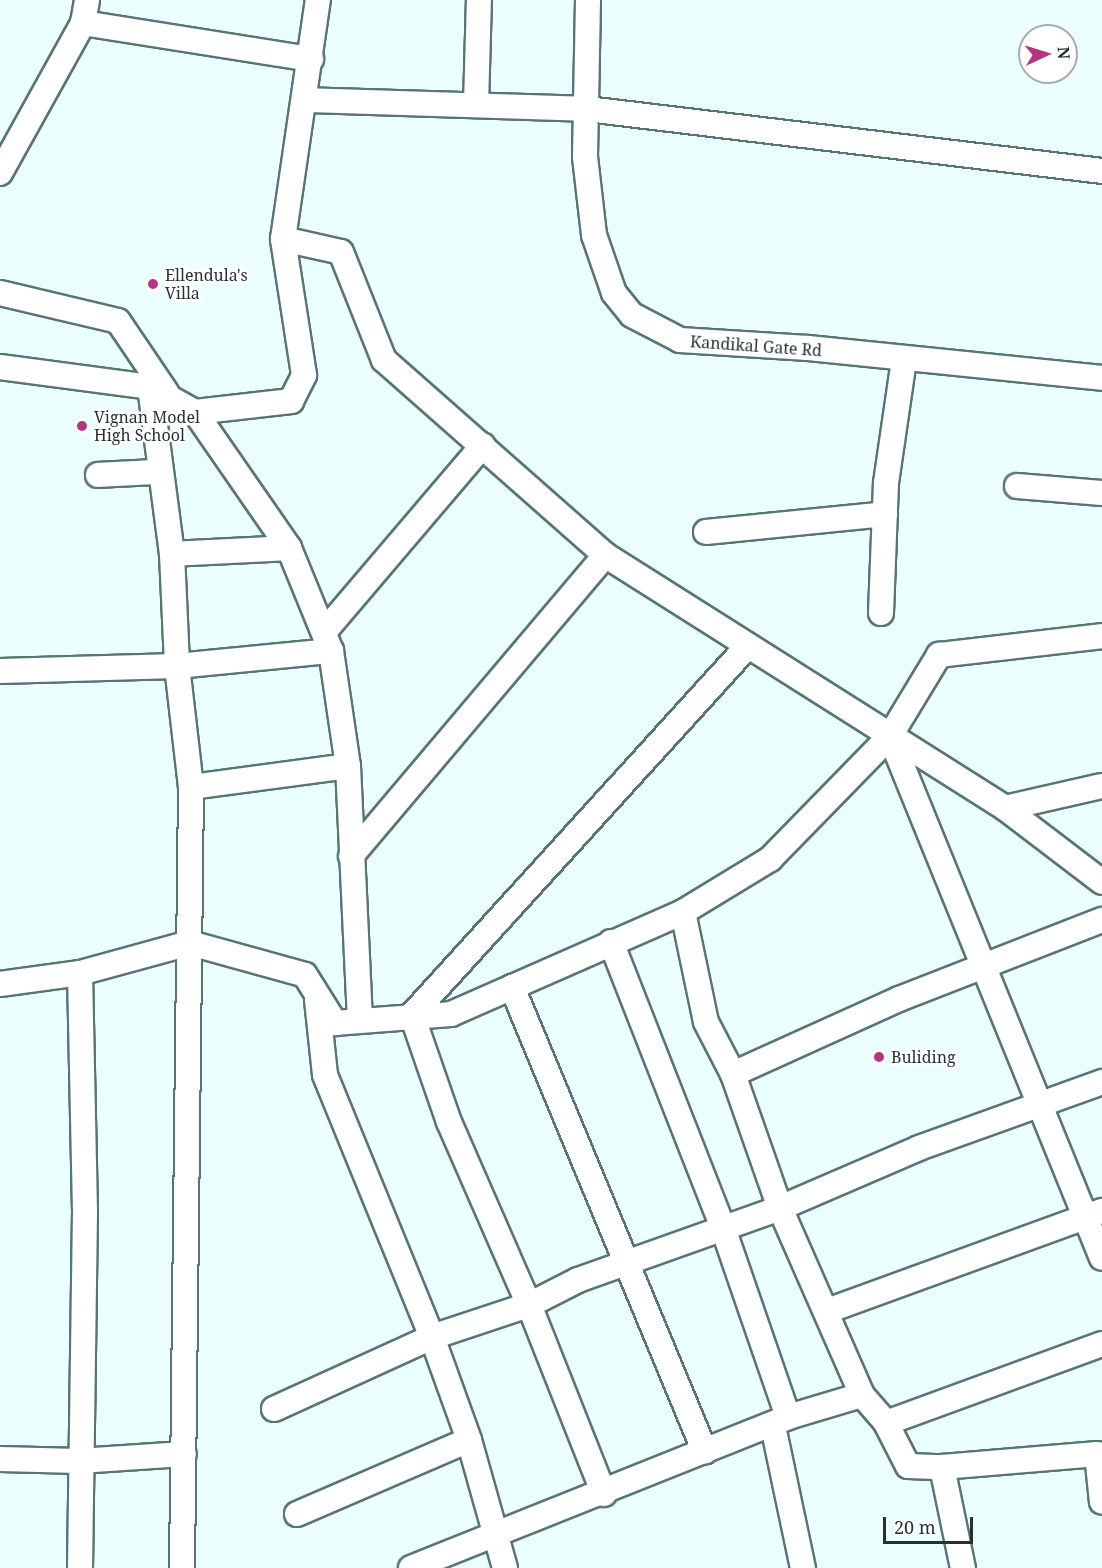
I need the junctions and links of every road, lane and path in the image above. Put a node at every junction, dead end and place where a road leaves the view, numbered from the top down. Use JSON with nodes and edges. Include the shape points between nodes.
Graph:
{"nodes":[{"id":1,"x":318,"y":0,"type":"edge"},
{"id":2,"x":479,"y":0,"type":"edge"},
{"id":3,"x":588,"y":0,"type":"edge"},
{"id":4,"x":85,"y":12,"type":"edge"},
{"id":5,"x":311,"y":59,"type":"junction"},
{"id":6,"x":305,"y":100,"type":"junction"},
{"id":7,"x":476,"y":105,"type":"junction"},
{"id":8,"x":587,"y":109,"type":"junction"},
{"id":9,"x":1102,"y":171,"type":"edge"},
{"id":10,"x":0,"y":173,"type":"edge"},
{"id":11,"x":283,"y":239,"type":"junction"},
{"id":12,"x":0,"y":293,"type":"edge"},
{"id":13,"x":904,"y":360,"type":"junction"},
{"id":14,"x":0,"y":367,"type":"edge"},
{"id":15,"x":1102,"y":378,"type":"edge"},
{"id":16,"x":158,"y":390,"type":"junction"},
{"id":17,"x":195,"y":412,"type":"junction"},
{"id":18,"x":483,"y":445,"type":"junction"},
{"id":19,"x":158,"y":472,"type":"junction"},
{"id":20,"x":98,"y":475,"type":"dead end"},
{"id":21,"x":1017,"y":486,"type":"dead end"},
{"id":22,"x":1102,"y":494,"type":"edge"},
{"id":23,"x":885,"y":514,"type":"junction"},
{"id":24,"x":706,"y":532,"type":"dead end"},
{"id":25,"x":289,"y":548,"type":"junction"},
{"id":26,"x":172,"y":554,"type":"junction"},
{"id":27,"x":605,"y":555,"type":"junction"},
{"id":28,"x":881,"y":614,"type":"dead end"},
{"id":29,"x":1102,"y":636,"type":"edge"},
{"id":30,"x":327,"y":641,"type":"junction"},
{"id":31,"x":747,"y":647,"type":"junction"},
{"id":32,"x":177,"y":666,"type":"junction"},
{"id":33,"x":0,"y":671,"type":"edge"},
{"id":34,"x":890,"y":736,"type":"junction"},
{"id":35,"x":348,"y":766,"type":"junction"},
{"id":36,"x":1102,"y":786,"type":"edge"},
{"id":37,"x":191,"y":787,"type":"junction"},
{"id":38,"x":1005,"y":808,"type":"junction"},
{"id":39,"x":351,"y":856,"type":"junction"},
{"id":40,"x":1102,"y":882,"type":"edge"},
{"id":41,"x":683,"y":912,"type":"junction"},
{"id":42,"x":1102,"y":920,"type":"edge"},
{"id":43,"x":190,"y":942,"type":"junction"},
{"id":44,"x":611,"y":942,"type":"junction"},
{"id":45,"x":982,"y":967,"type":"junction"},
{"id":46,"x":80,"y":973,"type":"junction"},
{"id":47,"x":0,"y":984,"type":"edge"},
{"id":48,"x":513,"y":987,"type":"junction"},
{"id":49,"x":315,"y":989,"type":"junction"},
{"id":50,"x":412,"y":1015,"type":"junction"},
{"id":51,"x":360,"y":1021,"type":"junction"},
{"id":52,"x":733,"y":1074,"type":"junction"},
{"id":53,"x":1102,"y":1082,"type":"edge"},
{"id":54,"x":1042,"y":1107,"type":"junction"},
{"id":55,"x":780,"y":1208,"type":"junction"},
{"id":56,"x":1093,"y":1214,"type":"edge"},
{"id":57,"x":723,"y":1228,"type":"junction"},
{"id":58,"x":1102,"y":1258,"type":"edge"},
{"id":59,"x":627,"y":1263,"type":"junction"},
{"id":60,"x":529,"y":1305,"type":"junction"},
{"id":61,"x":827,"y":1311,"type":"junction"},
{"id":62,"x":432,"y":1337,"type":"junction"},
{"id":63,"x":1102,"y":1344,"type":"edge"},
{"id":64,"x":862,"y":1395,"type":"junction"},
{"id":65,"x":274,"y":1409,"type":"dead end"},
{"id":66,"x":781,"y":1421,"type":"junction"},
{"id":67,"x":886,"y":1423,"type":"junction"},
{"id":68,"x":469,"y":1440,"type":"junction"},
{"id":69,"x":705,"y":1452,"type":"junction"},
{"id":70,"x":184,"y":1454,"type":"junction"},
{"id":71,"x":0,"y":1459,"type":"edge"},
{"id":72,"x":78,"y":1461,"type":"junction"},
{"id":73,"x":942,"y":1467,"type":"junction"},
{"id":74,"x":604,"y":1494,"type":"junction"},
{"id":75,"x":1102,"y":1502,"type":"edge"},
{"id":76,"x":297,"y":1514,"type":"dead end"},
{"id":77,"x":498,"y":1535,"type":"junction"},
{"id":78,"x":80,"y":1568,"type":"edge"},
{"id":79,"x":182,"y":1568,"type":"edge"},
{"id":80,"x":411,"y":1568,"type":"edge"},
{"id":81,"x":505,"y":1568,"type":"edge"},
{"id":82,"x":803,"y":1568,"type":"edge"},
{"id":83,"x":963,"y":1568,"type":"edge"}],
"edges":[{"from":1,"to":5,"type":"street"},
{"from":2,"to":7,"type":"street"},
{"from":3,"to":8,"type":"street","name":"Kandikal Gate Rd"},
{"from":4,"to":5,"type":"street"},
{"from":4,"to":10,"type":"street"},
{"from":5,"to":6,"type":"street"},
{"from":6,"to":7,"type":"street"},
{"from":6,"to":11,"type":"street"},
{"from":7,"to":8,"type":"street"},
{"from":8,"to":9,"type":"street"},
{"from":8,"to":13,"type":"street","name":"Kandikal Gate Rd","via":[[585,157],[594,235],[614,293],[632,315],[680,340],[808,348]]},
{"from":11,"to":17,"type":"street","via":[[304,375],[291,401]]},
{"from":11,"to":18,"type":"street","via":[[341,252],[384,360]]},
{"from":12,"to":16,"type":"street","via":[[118,321]]},
{"from":13,"to":15,"type":"street","name":"Kandikal Gate Rd"},
{"from":13,"to":23,"type":"street"},
{"from":14,"to":16,"type":"street"},
{"from":16,"to":17,"type":"street"},
{"from":16,"to":19,"type":"street"},
{"from":17,"to":25,"type":"street"},
{"from":18,"to":27,"type":"street"},
{"from":18,"to":30,"type":"street"},
{"from":19,"to":20,"type":"street"},
{"from":19,"to":26,"type":"street"},
{"from":21,"to":22,"type":"street"},
{"from":23,"to":24,"type":"street"},
{"from":23,"to":28,"type":"street"},
{"from":25,"to":26,"type":"street"},
{"from":25,"to":30,"type":"street"},
{"from":26,"to":32,"type":"street"},
{"from":27,"to":31,"type":"street"},
{"from":27,"to":39,"type":"street"},
{"from":29,"to":34,"type":"street","via":[[939,655]]},
{"from":30,"to":32,"type":"street"},
{"from":30,"to":35,"type":"street"},
{"from":31,"to":34,"type":"street"},
{"from":31,"to":50,"type":"street"},
{"from":32,"to":33,"type":"street"},
{"from":32,"to":37,"type":"street"},
{"from":34,"to":38,"type":"street"},
{"from":34,"to":41,"type":"street","via":[[770,859]]},
{"from":34,"to":45,"type":"street"},
{"from":35,"to":37,"type":"street"},
{"from":35,"to":39,"type":"street"},
{"from":36,"to":38,"type":"street"},
{"from":37,"to":43,"type":"street"},
{"from":38,"to":40,"type":"street"},
{"from":39,"to":51,"type":"street"},
{"from":41,"to":44,"type":"street"},
{"from":41,"to":52,"type":"street","via":[[706,1022]]},
{"from":42,"to":45,"type":"street"},
{"from":43,"to":46,"type":"street"},
{"from":43,"to":49,"type":"street","via":[[305,975]]},
{"from":43,"to":70,"type":"street"},
{"from":44,"to":48,"type":"street"},
{"from":44,"to":57,"type":"street"},
{"from":45,"to":52,"type":"street","via":[[899,999]]},
{"from":45,"to":54,"type":"street"},
{"from":46,"to":47,"type":"street"},
{"from":46,"to":72,"type":"street","via":[[85,1211]]},
{"from":48,"to":50,"type":"street","via":[[452,1014]]},
{"from":48,"to":59,"type":"street"},
{"from":49,"to":51,"type":"street","via":[[335,1023]]},
{"from":49,"to":62,"type":"street","via":[[325,1075]]},
{"from":50,"to":51,"type":"street"},
{"from":50,"to":60,"type":"street","via":[[449,1122]]},
{"from":52,"to":55,"type":"street"},
{"from":53,"to":54,"type":"street"},
{"from":54,"to":55,"type":"street","via":[[919,1148]]},
{"from":54,"to":56,"type":"street"},
{"from":55,"to":57,"type":"street"},
{"from":55,"to":61,"type":"street"},
{"from":56,"to":58,"type":"street"},
{"from":56,"to":61,"type":"street"},
{"from":57,"to":59,"type":"street"},
{"from":57,"to":66,"type":"street"},
{"from":59,"to":60,"type":"street","via":[[578,1280]]},
{"from":59,"to":69,"type":"street"},
{"from":60,"to":62,"type":"street"},
{"from":60,"to":74,"type":"street"},
{"from":61,"to":64,"type":"street"},
{"from":62,"to":65,"type":"street"},
{"from":62,"to":68,"type":"street"},
{"from":63,"to":67,"type":"street"},
{"from":64,"to":66,"type":"street"},
{"from":64,"to":67,"type":"street"},
{"from":66,"to":69,"type":"street"},
{"from":66,"to":82,"type":"street"},
{"from":67,"to":73,"type":"street","via":[[908,1466]]},
{"from":68,"to":76,"type":"street"},
{"from":68,"to":77,"type":"street"},
{"from":69,"to":74,"type":"street"},
{"from":70,"to":72,"type":"street"},
{"from":70,"to":79,"type":"street"},
{"from":71,"to":72,"type":"street"},
{"from":72,"to":78,"type":"street"},
{"from":73,"to":75,"type":"street","via":[[1097,1454]]},
{"from":73,"to":83,"type":"street"},
{"from":74,"to":77,"type":"street"},
{"from":77,"to":80,"type":"street"},
{"from":77,"to":81,"type":"street"}]}
